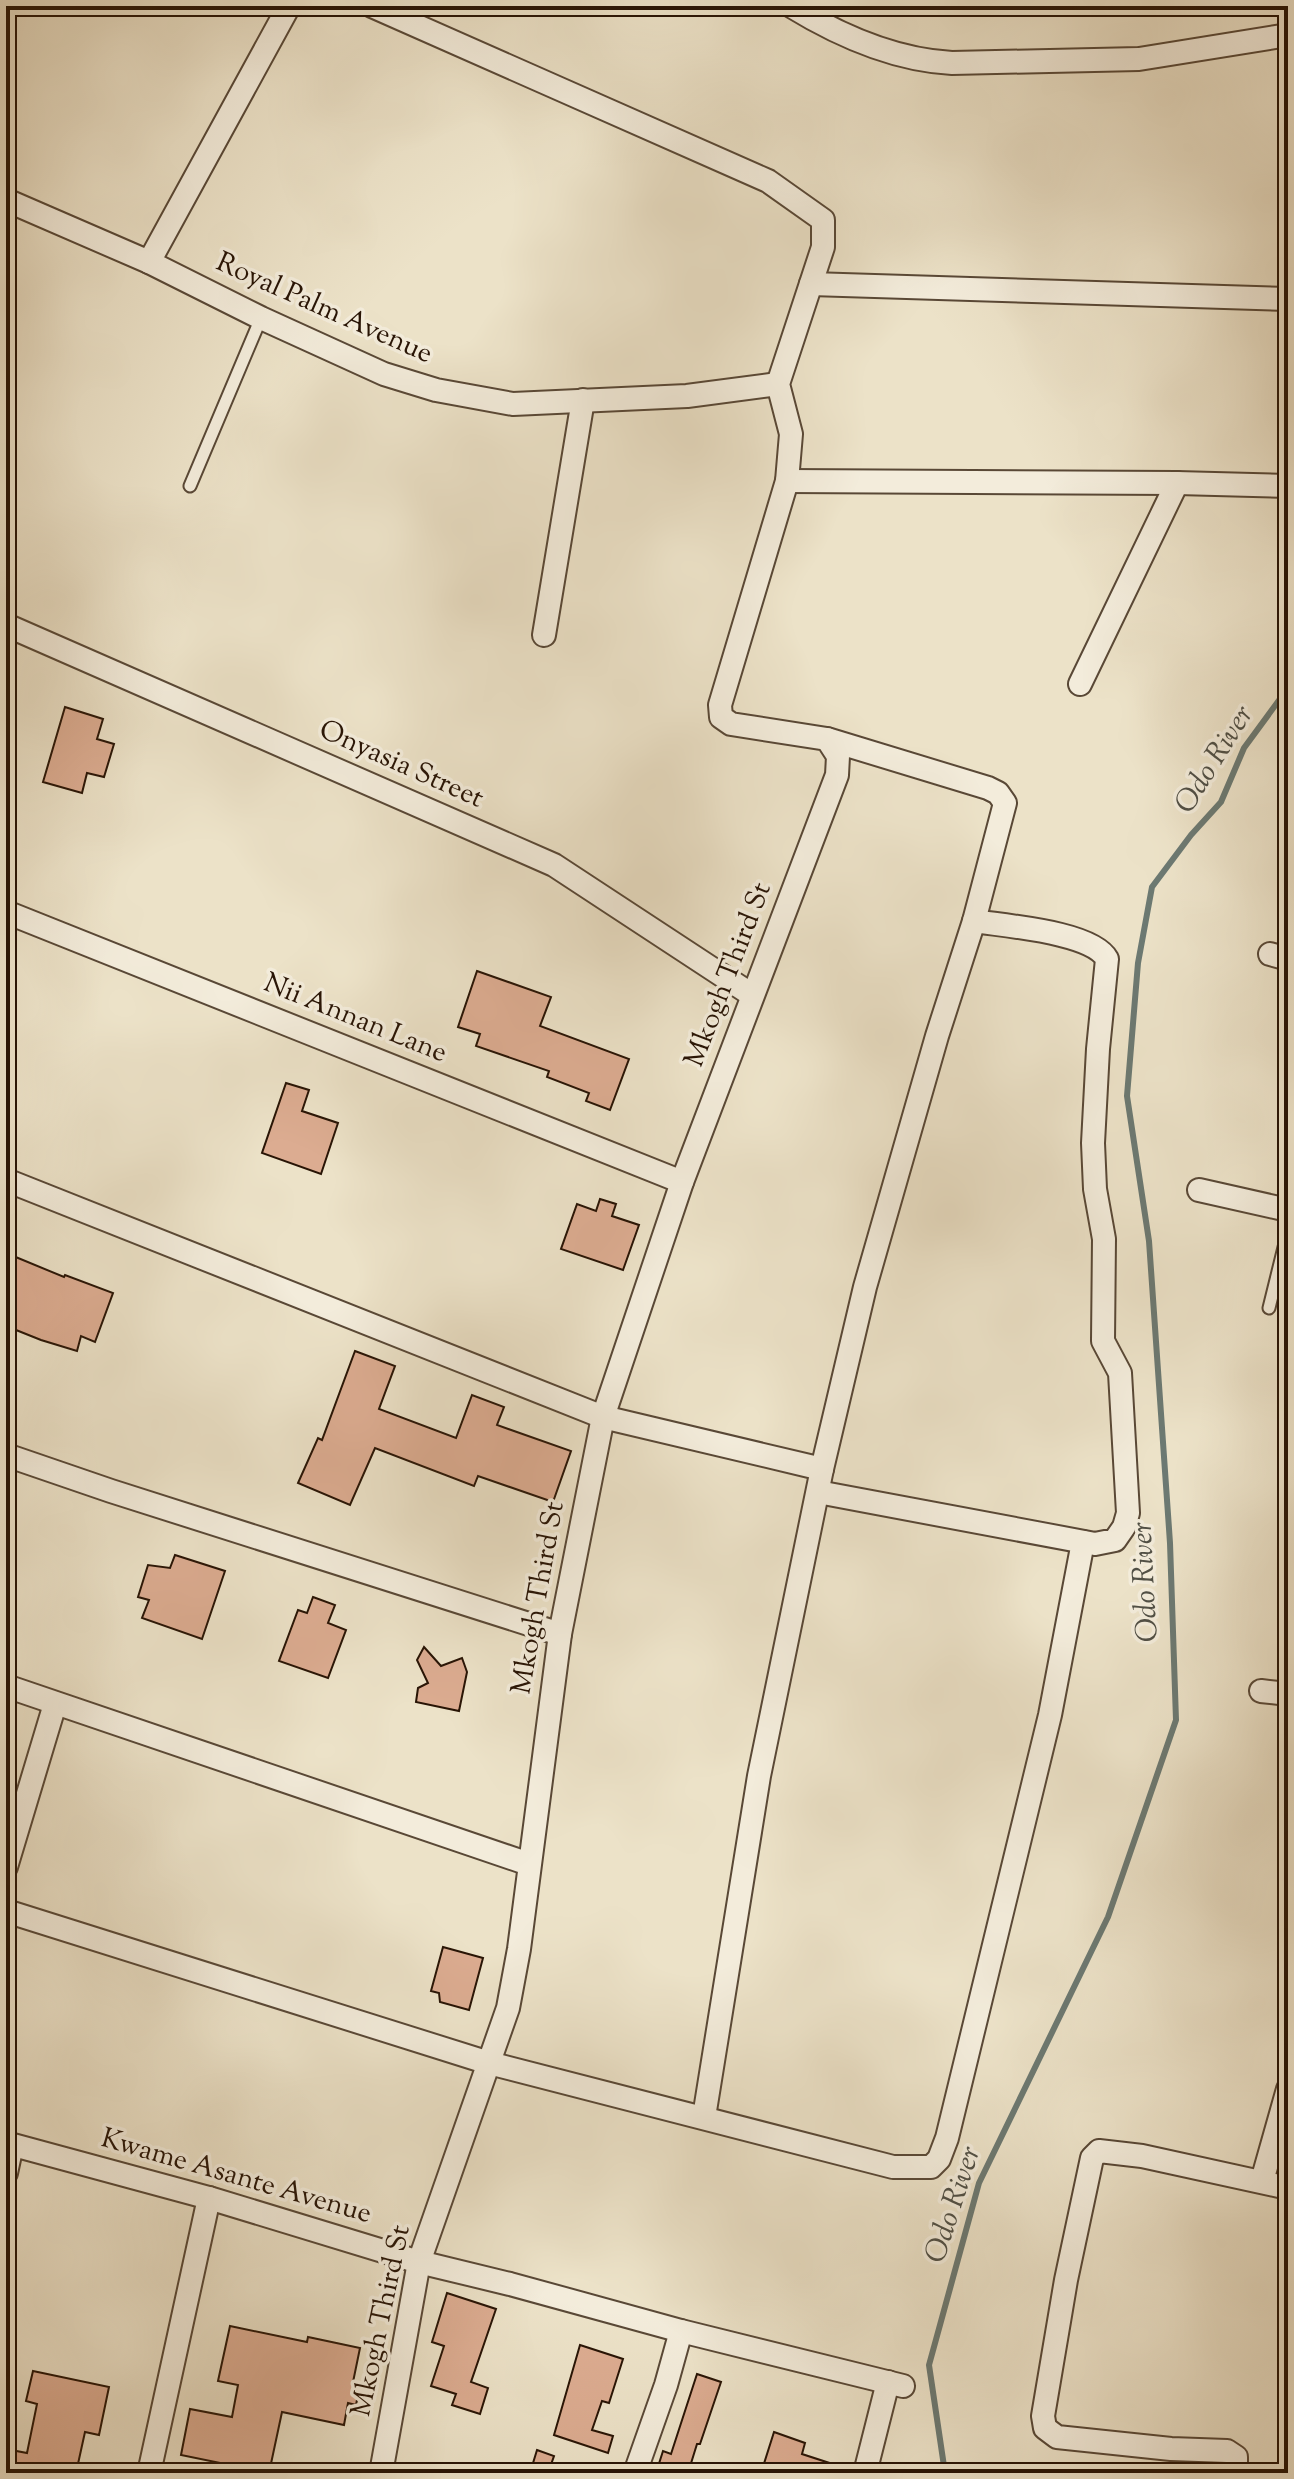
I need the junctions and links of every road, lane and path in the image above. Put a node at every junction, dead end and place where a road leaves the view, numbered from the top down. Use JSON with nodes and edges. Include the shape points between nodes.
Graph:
{"nodes":[{"id":1,"x":289,"y":6,"type":"edge"},
{"id":2,"x":372,"y":6,"type":"edge"},
{"id":3,"x":791,"y":6,"type":"edge"},
{"id":4,"x":1288,"y":35,"type":"edge"},
{"id":5,"x":6,"y":200,"type":"edge"},
{"id":6,"x":149,"y":262,"type":"junction"},
{"id":7,"x":811,"y":284,"type":"junction"},
{"id":8,"x":1288,"y":299,"type":"edge"},
{"id":9,"x":261,"y":318,"type":"junction"},
{"id":10,"x":778,"y":384,"type":"junction"},
{"id":11,"x":583,"y":400,"type":"junction"},
{"id":12,"x":787,"y":481,"type":"junction"},
{"id":13,"x":1177,"y":483,"type":"junction"},
{"id":14,"x":190,"y":486,"type":"dead end"},
{"id":15,"x":1288,"y":486,"type":"edge"},
{"id":16,"x":6,"y":625,"type":"edge"},
{"id":17,"x":544,"y":635,"type":"dead end"},
{"id":18,"x":1080,"y":684,"type":"dead end"},
{"id":19,"x":832,"y":748,"type":"junction"},
{"id":20,"x":6,"y":912,"type":"edge"},
{"id":21,"x":974,"y":921,"type":"junction"},
{"id":22,"x":752,"y":995,"type":"junction"},
{"id":23,"x":6,"y":1180,"type":"edge"},
{"id":24,"x":682,"y":1182,"type":"junction"},
{"id":25,"x":1199,"y":1190,"type":"dead end"},
{"id":26,"x":1288,"y":1210,"type":"edge"},
{"id":27,"x":1288,"y":1231,"type":"edge"},
{"id":28,"x":1269,"y":1308,"type":"dead end"},
{"id":29,"x":603,"y":1417,"type":"junction"},
{"id":30,"x":6,"y":1455,"type":"edge"},
{"id":31,"x":822,"y":1469,"type":"junction"},
{"id":32,"x":818,"y":1492,"type":"junction"},
{"id":33,"x":1083,"y":1542,"type":"junction"},
{"id":34,"x":560,"y":1634,"type":"junction"},
{"id":35,"x":6,"y":1686,"type":"edge"},
{"id":36,"x":1261,"y":1691,"type":"dead end"},
{"id":37,"x":1288,"y":1694,"type":"edge"},
{"id":38,"x":55,"y":1704,"type":"junction"},
{"id":39,"x":529,"y":1864,"type":"junction"},
{"id":40,"x":6,"y":1867,"type":"edge"},
{"id":41,"x":6,"y":1911,"type":"edge"},
{"id":42,"x":489,"y":2063,"type":"junction"},
{"id":43,"x":1288,"y":2089,"type":"edge"},
{"id":44,"x":704,"y":2117,"type":"junction"},
{"id":45,"x":9,"y":2144,"type":"edge"},
{"id":46,"x":6,"y":2173,"type":"edge"},
{"id":47,"x":1262,"y":2181,"type":"junction"},
{"id":48,"x":1288,"y":2188,"type":"edge"},
{"id":49,"x":209,"y":2198,"type":"junction"},
{"id":50,"x":419,"y":2262,"type":"junction"},
{"id":51,"x":681,"y":2331,"type":"junction"},
{"id":52,"x":149,"y":2473,"type":"edge"},
{"id":53,"x":381,"y":2473,"type":"edge"},
{"id":54,"x":635,"y":2473,"type":"edge"},
{"id":55,"x":865,"y":2473,"type":"edge"},
{"id":56,"x":1236,"y":2473,"type":"edge"}],
"edges":[{"from":1,"to":6,"type":"street"},
{"from":2,"to":7,"type":"street","via":[[768,181],[823,220],[823,247]]},
{"from":3,"to":4,"type":"street","via":[[887,53],[924,62],[1139,59]]},
{"from":5,"to":6,"type":"street","name":"Royal Palm Avenue"},
{"from":6,"to":9,"type":"street","name":"Royal Palm Avenue"},
{"from":7,"to":8,"type":"street"},
{"from":7,"to":10,"type":"street"},
{"from":9,"to":11,"type":"street","name":"Royal Palm Avenue","via":[[384,374],[436,390],[513,404]]},
{"from":9,"to":14,"type":"lane"},
{"from":10,"to":11,"type":"street","name":"Royal Palm Avenue","via":[[687,396]]},
{"from":10,"to":12,"type":"street","via":[[791,434]]},
{"from":11,"to":17,"type":"street"},
{"from":12,"to":13,"type":"street"},
{"from":12,"to":19,"type":"street","via":[[720,705],[721,717],[731,724]]},
{"from":13,"to":15,"type":"street"},
{"from":13,"to":18,"type":"street"},
{"from":16,"to":22,"type":"street","name":"Onyasia Street","via":[[554,865]]},
{"from":19,"to":21,"type":"street","via":[[998,793],[1005,803]]},
{"from":19,"to":22,"type":"street","name":"Mkogh Third St","via":[[837,775]]},
{"from":20,"to":24,"type":"street","name":"Nii Annan Lane"},
{"from":21,"to":31,"type":"street","via":[[865,1287]]},
{"from":21,"to":33,"type":"street","via":[[1077,939],[1107,959],[1093,1143],[1104,1239],[1103,1341],[1120,1373],[1128,1513],[1115,1540]]},
{"from":22,"to":24,"type":"street","name":"Mkogh Third St"},
{"from":23,"to":29,"type":"street"},
{"from":24,"to":29,"type":"street","name":"Mkogh Third St"},
{"from":25,"to":26,"type":"street"},
{"from":27,"to":28,"type":"lane"},
{"from":29,"to":31,"type":"street"},
{"from":29,"to":34,"type":"street","name":"Mkogh Third St"},
{"from":30,"to":34,"type":"street"},
{"from":31,"to":32,"type":"street"},
{"from":32,"to":33,"type":"street"},
{"from":32,"to":44,"type":"street","via":[[759,1776]]},
{"from":33,"to":44,"type":"street","via":[[1050,1715],[939,2159],[931,2167],[893,2167]]},
{"from":34,"to":39,"type":"street","name":"Mkogh Third St"},
{"from":35,"to":38,"type":"street"},
{"from":36,"to":37,"type":"street"},
{"from":38,"to":39,"type":"street"},
{"from":38,"to":40,"type":"street"},
{"from":39,"to":42,"type":"street","name":"Mkogh Third St","via":[[508,2008]]},
{"from":41,"to":42,"type":"street"},
{"from":42,"to":44,"type":"street"},
{"from":42,"to":50,"type":"street","name":"Mkogh Third St"},
{"from":43,"to":47,"type":"street"},
{"from":45,"to":46,"type":"street"},
{"from":45,"to":49,"type":"street","name":"Kwame Asante Avenue"},
{"from":47,"to":48,"type":"street"},
{"from":47,"to":56,"type":"street","via":[[1127,2153],[1099,2151],[1092,2158],[1043,2416],[1045,2428],[1057,2437],[1227,2451],[1236,2457]]},
{"from":49,"to":50,"type":"street","name":"Kwame Asante Avenue"},
{"from":49,"to":52,"type":"street"},
{"from":50,"to":51,"type":"street","name":"Kwame Asante Avenue"},
{"from":50,"to":53,"type":"street","name":"Mkogh Third St"},
{"from":51,"to":54,"type":"street"},
{"from":51,"to":55,"type":"street","name":"Kwame Asante Avenue","via":[[896,2384]]}]}
